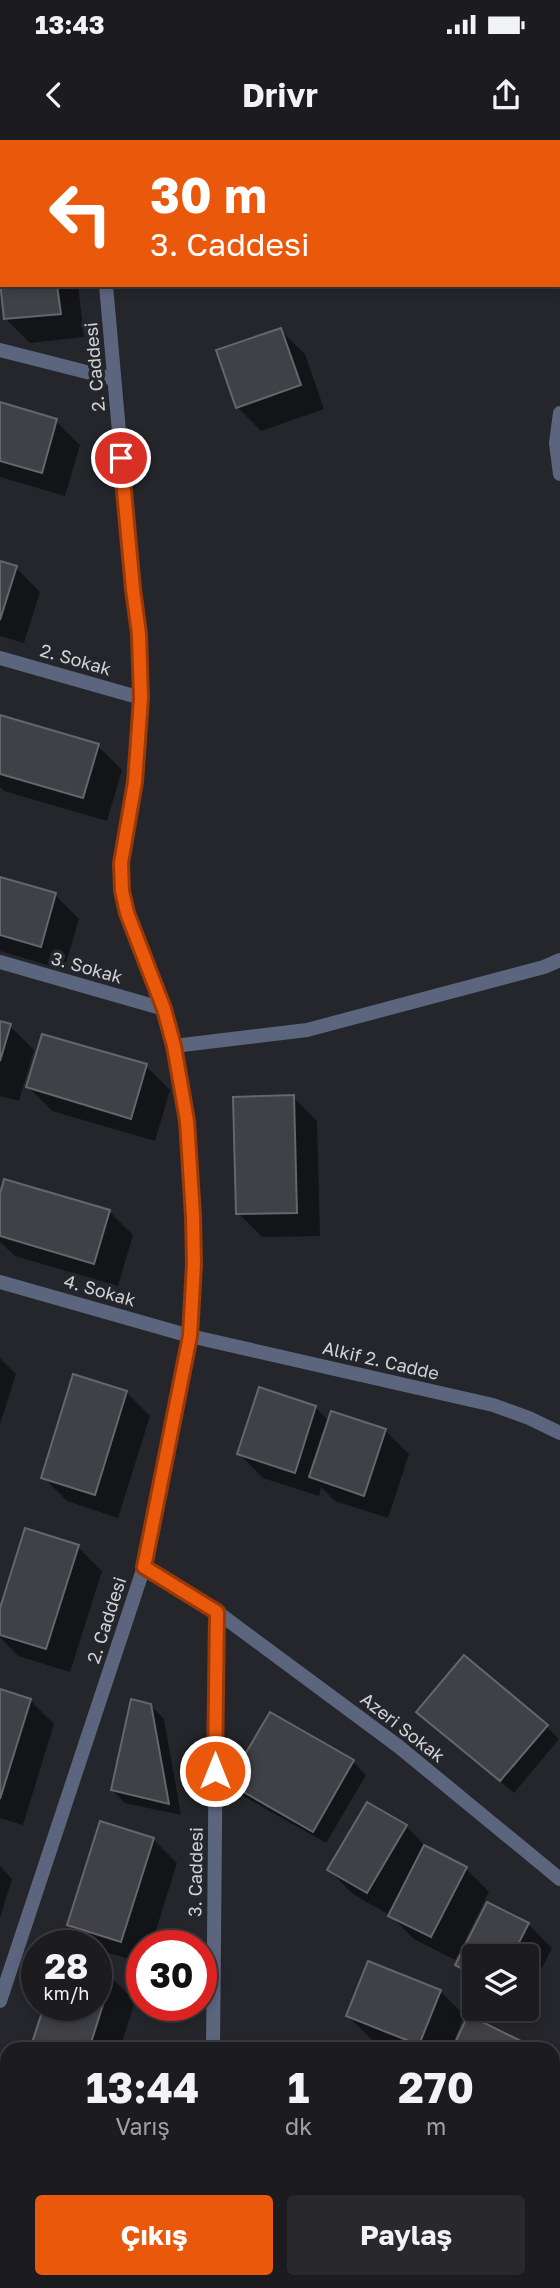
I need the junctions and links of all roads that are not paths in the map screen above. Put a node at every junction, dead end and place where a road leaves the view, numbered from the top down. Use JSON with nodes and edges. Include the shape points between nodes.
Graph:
{"nodes":[{"id":1,"x":106,"y":287,"type":"edge"},
{"id":2,"x":0,"y":351,"type":"edge"},
{"id":3,"x":114,"y":379,"type":"junction"},
{"id":4,"x":560,"y":413,"type":"edge"},
{"id":5,"x":560,"y":474,"type":"edge"},
{"id":6,"x":0,"y":658,"type":"edge"},
{"id":7,"x":141,"y":698,"type":"junction"},
{"id":8,"x":560,"y":960,"type":"edge"},
{"id":9,"x":0,"y":962,"type":"edge"},
{"id":10,"x":164,"y":1009,"type":"junction"},
{"id":11,"x":174,"y":1046,"type":"junction"},
{"id":12,"x":0,"y":1282,"type":"edge"},
{"id":13,"x":190,"y":1336,"type":"junction"},
{"id":14,"x":560,"y":1433,"type":"edge"},
{"id":15,"x":144,"y":1567,"type":"junction"},
{"id":16,"x":217,"y":1612,"type":"junction"},
{"id":17,"x":560,"y":1879,"type":"edge"},
{"id":18,"x":0,"y":2001,"type":"edge"},
{"id":19,"x":216,"y":2042,"type":"edge"}],
"edges":[{"from":1,"to":3,"type":"street","name":"2. Caddesi"},
{"from":2,"to":3,"type":"street"},
{"from":3,"to":7,"type":"street","name":"2. Caddesi"},
{"from":4,"to":5,"type":"street","via":[[556,443]]},
{"from":6,"to":7,"type":"street","name":"2. Sokak"},
{"from":7,"to":10,"type":"street","name":"2. Caddesi","via":[[135,782],[121,863],[122,891]]},
{"from":8,"to":11,"type":"street","via":[[307,1030]]},
{"from":9,"to":10,"type":"street","name":"3. Sokak"},
{"from":10,"to":11,"type":"street","name":"2. Caddesi"},
{"from":11,"to":13,"type":"street","name":"2. Caddesi","via":[[193,1192]]},
{"from":12,"to":13,"type":"street","name":"4. Sokak"},
{"from":13,"to":14,"type":"street","name":"Alkif 2. Cadde","via":[[493,1405]]},
{"from":13,"to":15,"type":"street","name":"2. Caddesi"},
{"from":15,"to":16,"type":"street"},
{"from":15,"to":18,"type":"street","name":"2. Caddesi"},
{"from":16,"to":17,"type":"street","name":"Azeri Sokak","via":[[398,1746]]},
{"from":16,"to":19,"type":"street","name":"3. Caddesi"}]}
